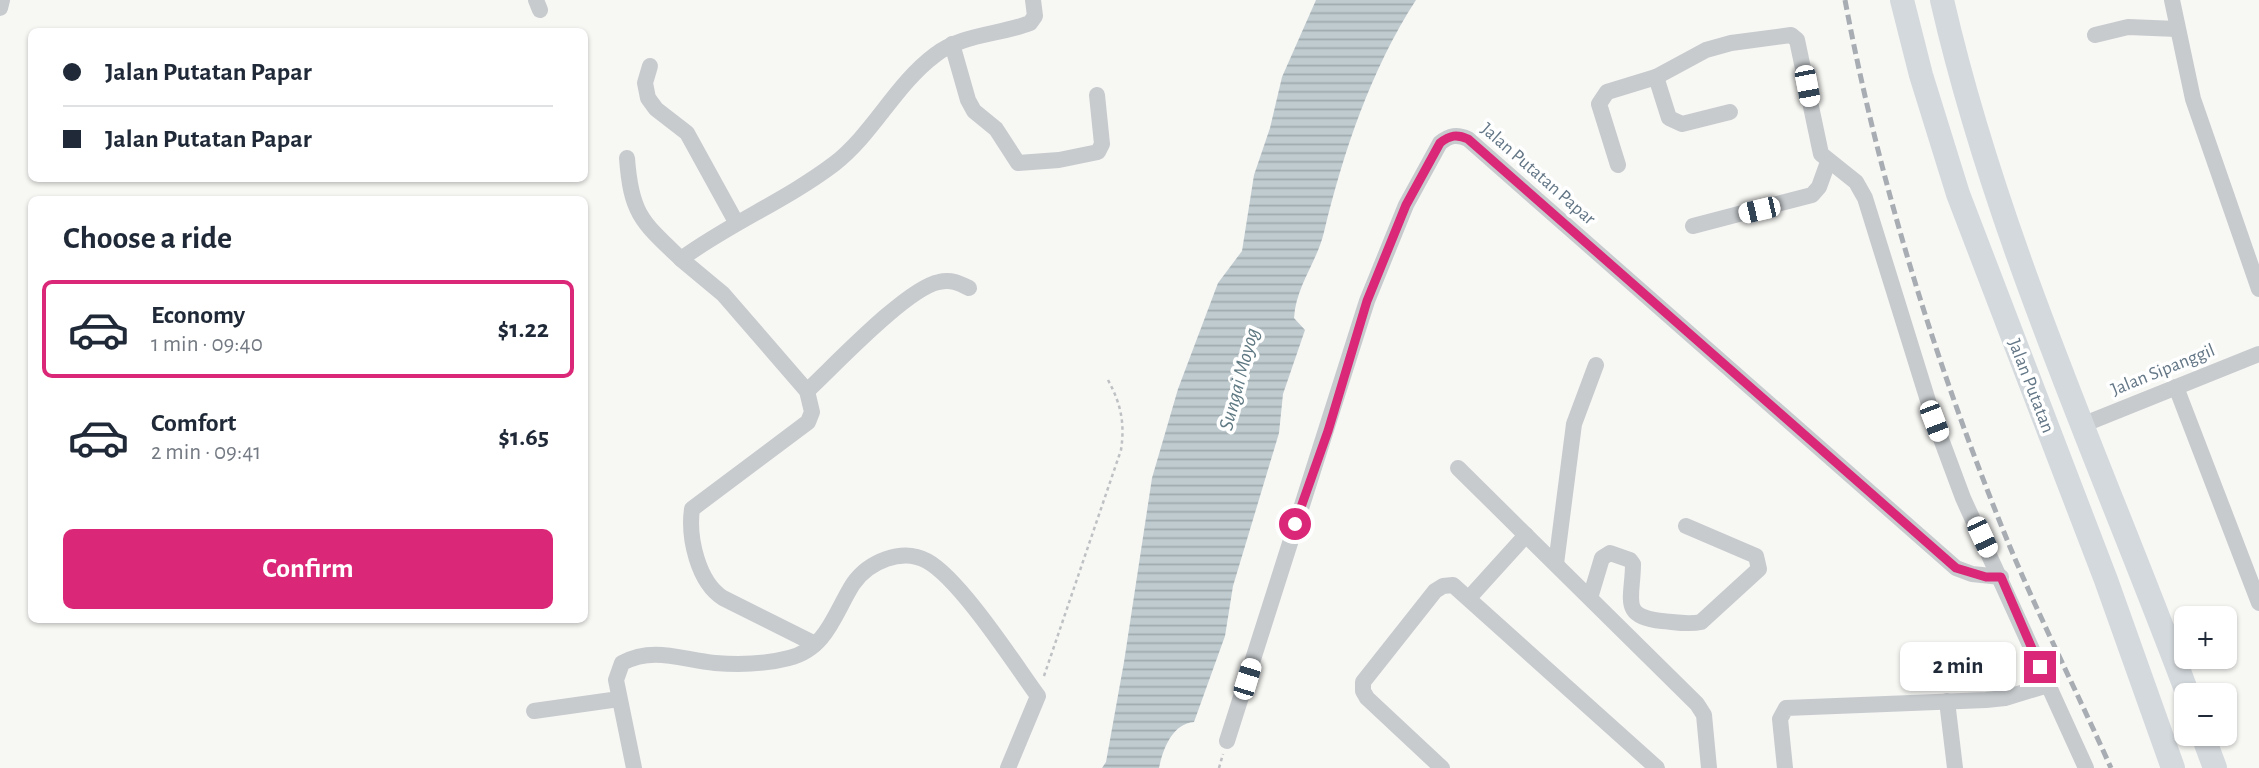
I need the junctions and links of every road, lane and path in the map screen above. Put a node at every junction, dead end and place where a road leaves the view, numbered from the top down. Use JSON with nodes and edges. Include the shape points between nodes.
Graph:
{"nodes":[{"id":1,"x":2,"y":0,"type":"edge"},
{"id":2,"x":1033,"y":0,"type":"edge"},
{"id":3,"x":1902,"y":0,"type":"edge"},
{"id":4,"x":1942,"y":0,"type":"edge"},
{"id":5,"x":2172,"y":0,"type":"edge"},
{"id":6,"x":0,"y":8,"type":"edge"},
{"id":7,"x":2178,"y":29,"type":"junction"},
{"id":8,"x":2095,"y":36,"type":"dead end"},
{"id":9,"x":952,"y":44,"type":"junction"},
{"id":10,"x":650,"y":66,"type":"dead end"},
{"id":11,"x":1656,"y":77,"type":"junction"},
{"id":12,"x":1097,"y":95,"type":"dead end"},
{"id":13,"x":1730,"y":112,"type":"dead end"},
{"id":14,"x":627,"y":158,"type":"dead end"},
{"id":15,"x":1828,"y":162,"type":"junction"},
{"id":16,"x":1618,"y":165,"type":"dead end"},
{"id":17,"x":736,"y":222,"type":"junction"},
{"id":18,"x":1693,"y":226,"type":"dead end"},
{"id":19,"x":681,"y":259,"type":"junction"},
{"id":20,"x":970,"y":288,"type":"dead end"},
{"id":21,"x":2259,"y":289,"type":"edge"},
{"id":22,"x":2259,"y":354,"type":"edge"},
{"id":23,"x":1596,"y":365,"type":"dead end"},
{"id":24,"x":1108,"y":380,"type":"dead end"},
{"id":25,"x":2176,"y":387,"type":"junction"},
{"id":26,"x":807,"y":390,"type":"junction"},
{"id":27,"x":2082,"y":425,"type":"junction"},
{"id":28,"x":1458,"y":468,"type":"dead end"},
{"id":29,"x":1686,"y":526,"type":"dead end"},
{"id":30,"x":1526,"y":535,"type":"junction"},
{"id":31,"x":1556,"y":564,"type":"junction"},
{"id":32,"x":2001,"y":577,"type":"junction"},
{"id":33,"x":2255,"y":583,"type":"edge"},
{"id":34,"x":1469,"y":598,"type":"junction"},
{"id":35,"x":1590,"y":598,"type":"junction"},
{"id":36,"x":2259,"y":603,"type":"edge"},
{"id":37,"x":815,"y":644,"type":"junction"},
{"id":38,"x":2183,"y":683,"type":"edge"},
{"id":39,"x":2048,"y":685,"type":"junction"},
{"id":40,"x":1038,"y":696,"type":"junction"},
{"id":41,"x":619,"y":699,"type":"junction"},
{"id":42,"x":1947,"y":701,"type":"junction"},
{"id":43,"x":534,"y":711,"type":"dead end"},
{"id":44,"x":1227,"y":741,"type":"dead end"},
{"id":45,"x":2207,"y":746,"type":"edge"},
{"id":46,"x":634,"y":768,"type":"edge"},
{"id":47,"x":1008,"y":768,"type":"edge"},
{"id":48,"x":1443,"y":768,"type":"edge"},
{"id":49,"x":1657,"y":768,"type":"edge"},
{"id":50,"x":1709,"y":768,"type":"edge"},
{"id":51,"x":1785,"y":768,"type":"edge"},
{"id":52,"x":1955,"y":768,"type":"edge"},
{"id":53,"x":2085,"y":768,"type":"edge"},
{"id":54,"x":2173,"y":768,"type":"edge"},
{"id":55,"x":2215,"y":768,"type":"edge"}],
"edges":[{"from":1,"to":6,"type":"street"},
{"from":2,"to":9,"type":"street","via":[[1035,16],[1030,23]]},
{"from":3,"to":54,"type":"highway","name":"Jalan Putatan","via":[[1958,194]]},
{"from":4,"to":27,"type":"highway","name":"Jalan Putatan","via":[[1975,129]]},
{"from":5,"to":7,"type":"street"},
{"from":7,"to":8,"type":"street","via":[[2145,26]]},
{"from":7,"to":21,"type":"street","via":[[2193,99]]},
{"from":9,"to":12,"type":"street","via":[[974,111],[996,129],[1018,163],[1098,152],[1102,145]]},
{"from":9,"to":17,"type":"street","via":[[916,71],[851,150],[783,199]]},
{"from":10,"to":17,"type":"street","via":[[645,83],[648,98],[687,133]]},
{"from":11,"to":13,"type":"street","via":[[1674,122]]},
{"from":11,"to":15,"type":"street","via":[[1687,58],[1718,47],[1795,37],[1821,154]]},
{"from":11,"to":16,"type":"street","via":[[1601,97],[1599,104]]},
{"from":14,"to":19,"type":"street","via":[[635,208],[645,225]]},
{"from":15,"to":18,"type":"street","via":[[1812,195]]},
{"from":15,"to":32,"type":"street","via":[[1856,181],[1866,198],[1934,421],[1963,498]]},
{"from":17,"to":19,"type":"street"},
{"from":19,"to":26,"type":"street","via":[[723,294]]},
{"from":20,"to":26,"type":"street","via":[[955,281],[923,287]]},
{"from":22,"to":25,"type":"street","name":"Jalan Sipanggil"},
{"from":23,"to":31,"type":"street","via":[[1574,424]]},
{"from":24,"to":40,"type":"path","via":[[1121,403],[1121,450]]},
{"from":25,"to":27,"type":"street","name":"Jalan Sipanggil"},
{"from":25,"to":33,"type":"street"},
{"from":26,"to":37,"type":"street","via":[[812,412],[808,422],[703,499],[692,509],[690,523],[711,590]]},
{"from":27,"to":38,"type":"highway","name":"Jalan Putatan"},
{"from":28,"to":30,"type":"street"},
{"from":29,"to":35,"type":"street","via":[[1756,556],[1759,562],[1759,569],[1701,622],[1641,619],[1634,614],[1633,564],[1609,553],[1602,558]]},
{"from":30,"to":31,"type":"street"},
{"from":30,"to":34,"type":"street"},
{"from":31,"to":35,"type":"street"},
{"from":32,"to":39,"type":"street"},
{"from":32,"to":44,"type":"street","name":"Jalan Putatan Papar","via":[[1956,568],[1468,139],[1449,136],[1440,143],[1406,205],[1367,301]]},
{"from":33,"to":36,"type":"street"},
{"from":34,"to":48,"type":"street","via":[[1453,585],[1435,591],[1363,682],[1367,698]]},
{"from":34,"to":49,"type":"street"},
{"from":35,"to":50,"type":"street","via":[[1697,704],[1704,715]]},
{"from":37,"to":40,"type":"street","via":[[828,632],[853,584],[866,570],[884,559],[905,555],[926,559],[943,572]]},
{"from":37,"to":41,"type":"street","via":[[793,658],[764,663],[715,663],[662,653],[638,655],[622,663],[616,680]]},
{"from":39,"to":42,"type":"street","via":[[2005,698]]},
{"from":39,"to":53,"type":"street"},
{"from":40,"to":47,"type":"street"},
{"from":41,"to":43,"type":"street"},
{"from":41,"to":46,"type":"street"},
{"from":42,"to":51,"type":"street","via":[[1786,708],[1780,719]]},
{"from":42,"to":52,"type":"street"},
{"from":45,"to":55,"type":"highway"}]}
